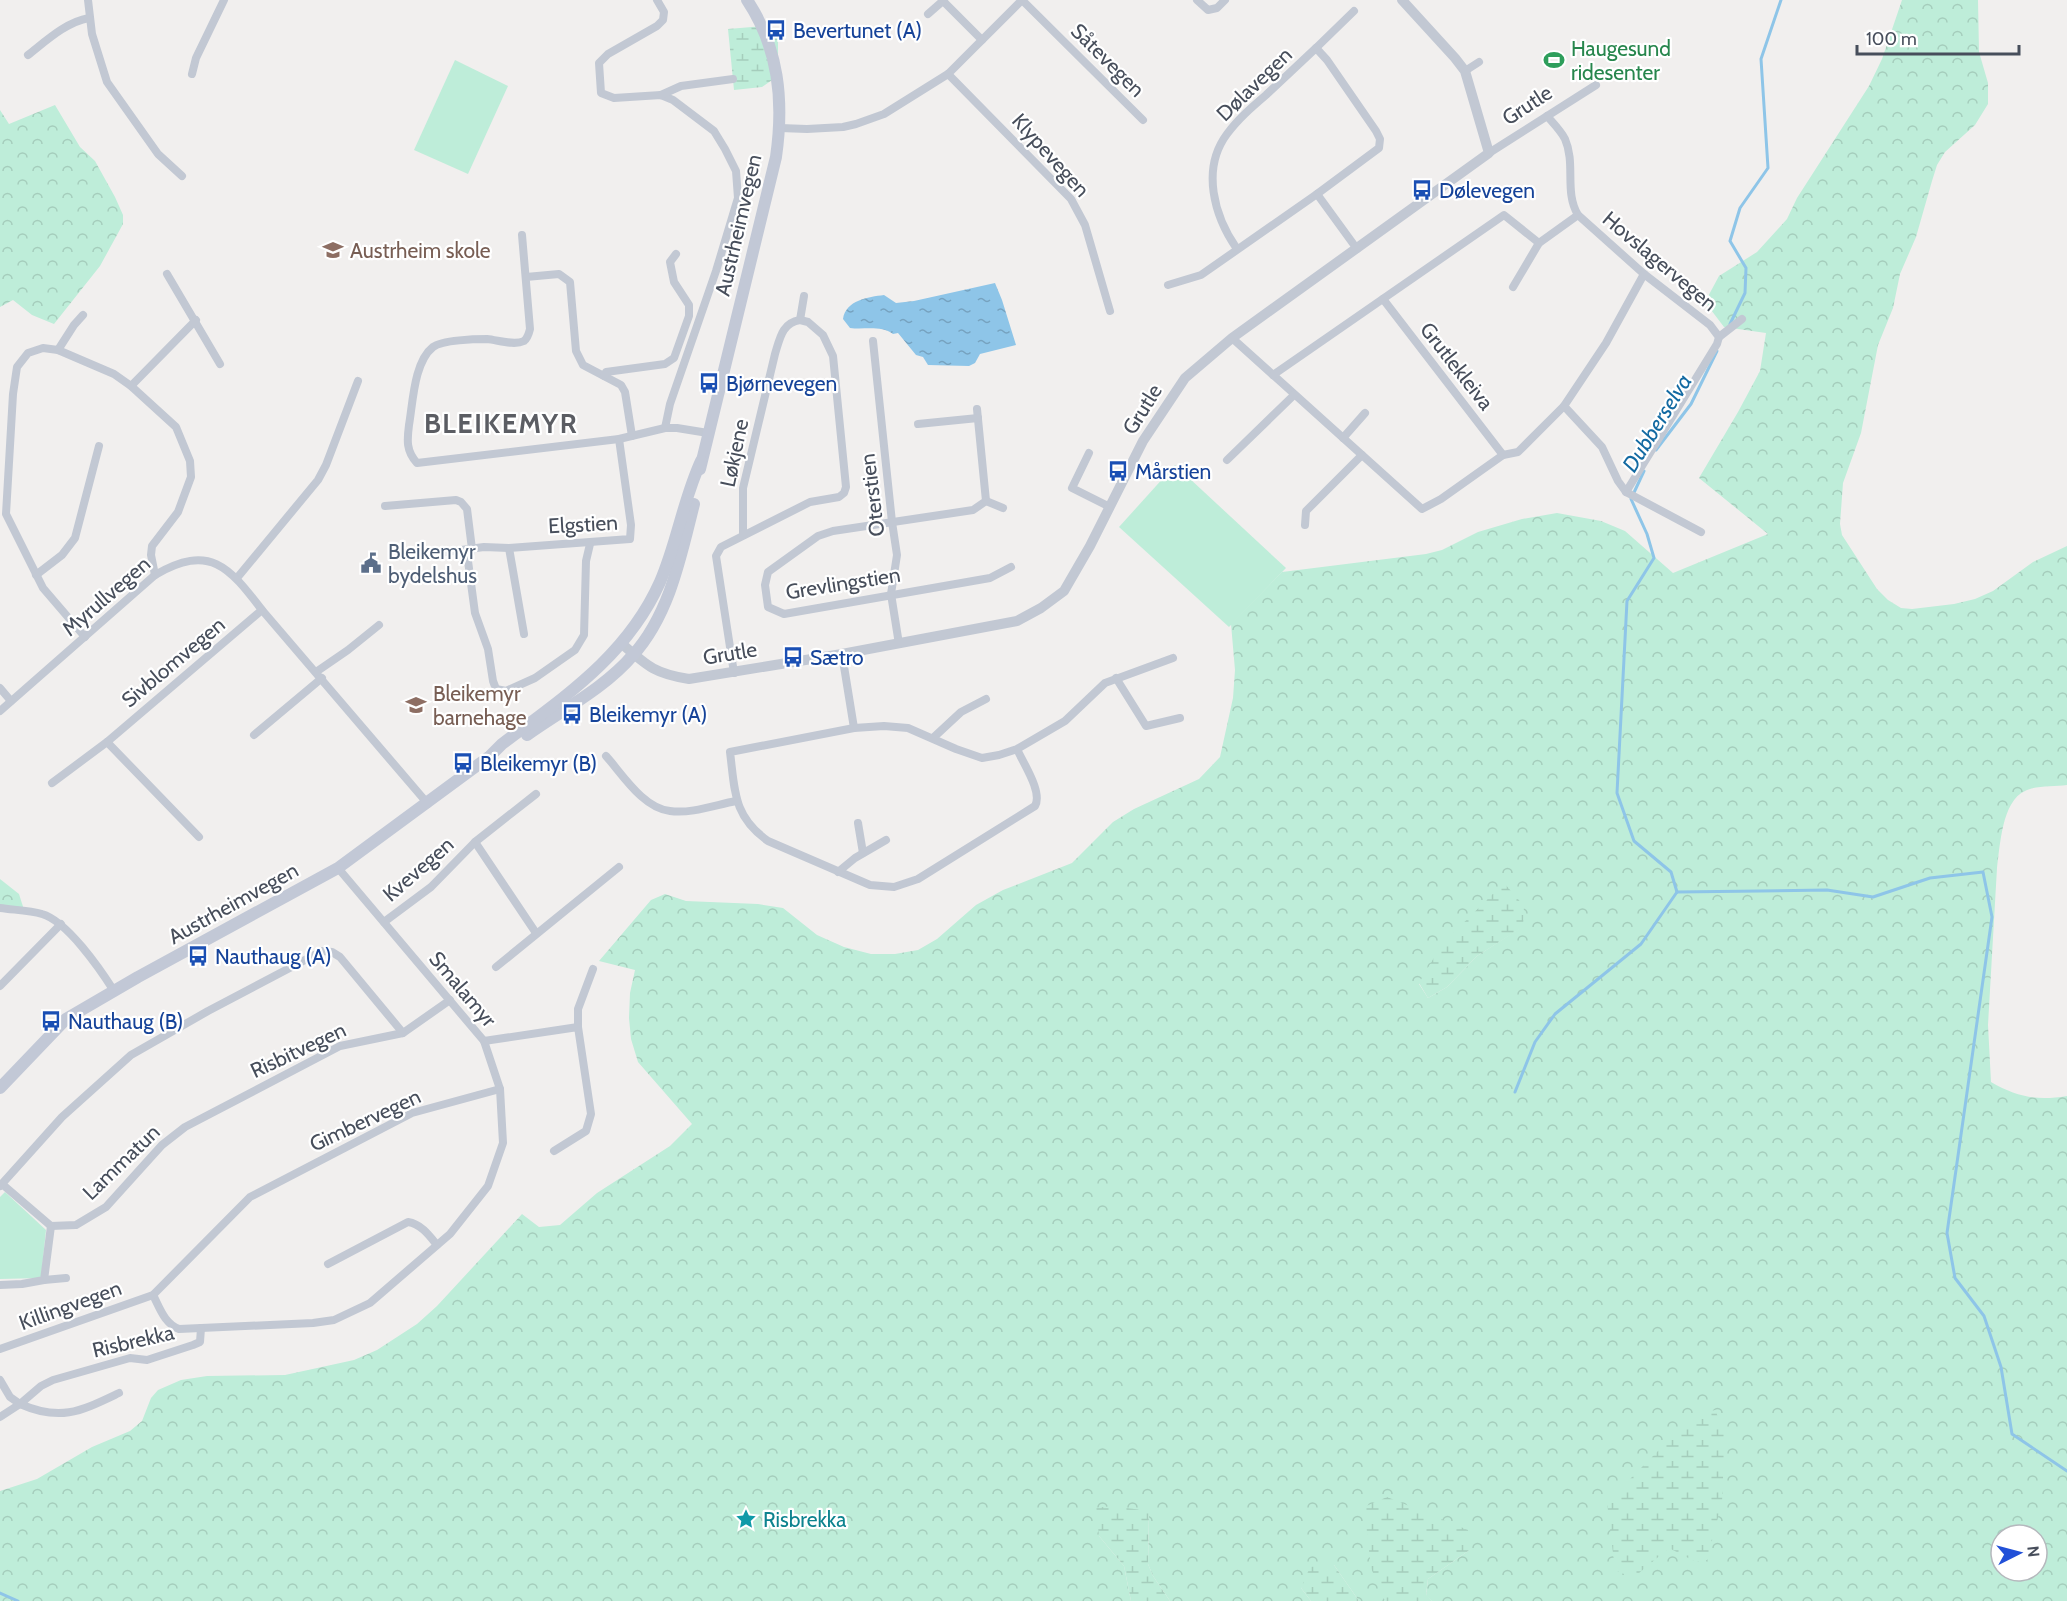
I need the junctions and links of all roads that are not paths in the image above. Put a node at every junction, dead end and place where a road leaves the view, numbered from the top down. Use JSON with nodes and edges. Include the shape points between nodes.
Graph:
{"nodes":[{"id":1,"x":88,"y":0,"type":"edge"},
{"id":2,"x":224,"y":0,"type":"edge"},
{"id":3,"x":657,"y":0,"type":"edge"},
{"id":4,"x":747,"y":0,"type":"edge"},
{"id":5,"x":1197,"y":0,"type":"edge"},
{"id":6,"x":1225,"y":0,"type":"edge"},
{"id":7,"x":1402,"y":0,"type":"edge"},
{"id":8,"x":944,"y":1,"type":"edge"},
{"id":9,"x":1353,"y":11,"type":"dead end"},
{"id":10,"x":928,"y":14,"type":"dead end"},
{"id":11,"x":89,"y":18,"type":"junction"},
{"id":12,"x":982,"y":40,"type":"junction"},
{"id":13,"x":1316,"y":48,"type":"junction"},
{"id":14,"x":28,"y":55,"type":"dead end"},
{"id":15,"x":1479,"y":62,"type":"dead end"},
{"id":16,"x":1465,"y":71,"type":"junction"},
{"id":17,"x":192,"y":74,"type":"dead end"},
{"id":18,"x":948,"y":74,"type":"junction"},
{"id":19,"x":733,"y":79,"type":"dead end"},
{"id":20,"x":1596,"y":85,"type":"dead end"},
{"id":21,"x":661,"y":95,"type":"junction"},
{"id":22,"x":1547,"y":116,"type":"junction"},
{"id":23,"x":1143,"y":120,"type":"dead end"},
{"id":24,"x":780,"y":128,"type":"junction"},
{"id":25,"x":1489,"y":153,"type":"junction"},
{"id":26,"x":182,"y":176,"type":"dead end"},
{"id":27,"x":1317,"y":194,"type":"junction"},
{"id":28,"x":1578,"y":215,"type":"junction"},
{"id":29,"x":522,"y":235,"type":"dead end"},
{"id":30,"x":1539,"y":243,"type":"junction"},
{"id":31,"x":1237,"y":249,"type":"junction"},
{"id":32,"x":1358,"y":249,"type":"junction"},
{"id":33,"x":676,"y":254,"type":"dead end"},
{"id":34,"x":167,"y":274,"type":"dead end"},
{"id":35,"x":1644,"y":274,"type":"junction"},
{"id":36,"x":525,"y":277,"type":"junction"},
{"id":37,"x":1168,"y":285,"type":"dead end"},
{"id":38,"x":1513,"y":288,"type":"dead end"},
{"id":39,"x":804,"y":296,"type":"dead end"},
{"id":40,"x":1383,"y":299,"type":"junction"},
{"id":41,"x":1110,"y":311,"type":"dead end"},
{"id":42,"x":83,"y":315,"type":"dead end"},
{"id":43,"x":1742,"y":319,"type":"dead end"},
{"id":44,"x":196,"y":320,"type":"junction"},
{"id":45,"x":800,"y":320,"type":"junction"},
{"id":46,"x":1719,"y":337,"type":"junction"},
{"id":47,"x":1232,"y":338,"type":"junction"},
{"id":48,"x":873,"y":340,"type":"dead end"},
{"id":49,"x":58,"y":350,"type":"junction"},
{"id":50,"x":220,"y":364,"type":"dead end"},
{"id":51,"x":1273,"y":375,"type":"junction"},
{"id":52,"x":604,"y":376,"type":"junction"},
{"id":53,"x":358,"y":381,"type":"dead end"},
{"id":54,"x":131,"y":386,"type":"junction"},
{"id":55,"x":1294,"y":395,"type":"junction"},
{"id":56,"x":1564,"y":406,"type":"junction"},
{"id":57,"x":1365,"y":413,"type":"dead end"},
{"id":58,"x":918,"y":424,"type":"dead end"},
{"id":59,"x":665,"y":428,"type":"junction"},
{"id":60,"x":708,"y":433,"type":"junction"},
{"id":61,"x":632,"y":436,"type":"junction"},
{"id":62,"x":1343,"y":438,"type":"junction"},
{"id":63,"x":619,"y":439,"type":"junction"},
{"id":64,"x":99,"y":446,"type":"dead end"},
{"id":65,"x":1089,"y":453,"type":"dead end"},
{"id":66,"x":1362,"y":455,"type":"junction"},
{"id":67,"x":1503,"y":455,"type":"junction"},
{"id":68,"x":1227,"y":460,"type":"dead end"},
{"id":69,"x":701,"y":461,"type":"junction"},
{"id":70,"x":1626,"y":492,"type":"junction"},
{"id":71,"x":986,"y":501,"type":"junction"},
{"id":72,"x":385,"y":506,"type":"dead end"},
{"id":73,"x":1110,"y":507,"type":"junction"},
{"id":74,"x":1004,"y":508,"type":"dead end"},
{"id":75,"x":3,"y":515,"type":"edge"},
{"id":76,"x":892,"y":522,"type":"junction"},
{"id":77,"x":1305,"y":525,"type":"dead end"},
{"id":78,"x":1701,"y":532,"type":"dead end"},
{"id":79,"x":743,"y":534,"type":"junction"},
{"id":80,"x":590,"y":544,"type":"junction"},
{"id":81,"x":509,"y":548,"type":"junction"},
{"id":82,"x":472,"y":549,"type":"junction"},
{"id":83,"x":408,"y":557,"type":"dead end"},
{"id":84,"x":1011,"y":567,"type":"dead end"},
{"id":85,"x":36,"y":575,"type":"junction"},
{"id":86,"x":155,"y":575,"type":"junction"},
{"id":87,"x":237,"y":578,"type":"junction"},
{"id":88,"x":891,"y":594,"type":"junction"},
{"id":89,"x":262,"y":610,"type":"junction"},
{"id":90,"x":379,"y":625,"type":"dead end"},
{"id":91,"x":525,"y":634,"type":"dead end"},
{"id":92,"x":85,"y":638,"type":"junction"},
{"id":93,"x":622,"y":644,"type":"junction"},
{"id":94,"x":899,"y":644,"type":"junction"},
{"id":95,"x":634,"y":654,"type":"junction"},
{"id":96,"x":842,"y":654,"type":"junction"},
{"id":97,"x":1173,"y":658,"type":"dead end"},
{"id":98,"x":734,"y":673,"type":"junction"},
{"id":99,"x":319,"y":675,"type":"junction"},
{"id":100,"x":1116,"y":678,"type":"junction"},
{"id":101,"x":0,"y":688,"type":"edge"},
{"id":102,"x":986,"y":699,"type":"dead end"},
{"id":103,"x":11,"y":701,"type":"junction"},
{"id":104,"x":0,"y":711,"type":"edge"},
{"id":105,"x":1180,"y":718,"type":"dead end"},
{"id":106,"x":854,"y":728,"type":"junction"},
{"id":107,"x":254,"y":735,"type":"dead end"},
{"id":108,"x":933,"y":738,"type":"junction"},
{"id":109,"x":107,"y":742,"type":"junction"},
{"id":110,"x":1017,"y":750,"type":"junction"},
{"id":111,"x":490,"y":756,"type":"junction"},
{"id":112,"x":606,"y":756,"type":"dead end"},
{"id":113,"x":52,"y":783,"type":"dead end"},
{"id":114,"x":536,"y":794,"type":"dead end"},
{"id":115,"x":736,"y":801,"type":"junction"},
{"id":116,"x":428,"y":804,"type":"junction"},
{"id":117,"x":858,"y":823,"type":"dead end"},
{"id":118,"x":199,"y":837,"type":"dead end"},
{"id":119,"x":886,"y":840,"type":"dead end"},
{"id":120,"x":475,"y":842,"type":"junction"},
{"id":121,"x":863,"y":853,"type":"junction"},
{"id":122,"x":619,"y":867,"type":"dead end"},
{"id":123,"x":338,"y":868,"type":"junction"},
{"id":124,"x":838,"y":872,"type":"junction"},
{"id":125,"x":0,"y":908,"type":"edge"},
{"id":126,"x":384,"y":922,"type":"junction"},
{"id":127,"x":61,"y":924,"type":"junction"},
{"id":128,"x":536,"y":933,"type":"junction"},
{"id":129,"x":496,"y":967,"type":"dead end"},
{"id":130,"x":593,"y":969,"type":"dead end"},
{"id":131,"x":0,"y":986,"type":"edge"},
{"id":132,"x":114,"y":991,"type":"junction"},
{"id":133,"x":450,"y":1000,"type":"junction"},
{"id":134,"x":578,"y":1028,"type":"junction"},
{"id":135,"x":403,"y":1033,"type":"junction"},
{"id":136,"x":484,"y":1041,"type":"junction"},
{"id":137,"x":0,"y":1088,"type":"edge"},
{"id":138,"x":500,"y":1089,"type":"junction"},
{"id":139,"x":213,"y":1112,"type":"joint"},
{"id":140,"x":554,"y":1151,"type":"dead end"},
{"id":141,"x":1,"y":1185,"type":"edge"},
{"id":142,"x":250,"y":1197,"type":"joint"},
{"id":143,"x":51,"y":1226,"type":"junction"},
{"id":144,"x":437,"y":1245,"type":"junction"},
{"id":145,"x":328,"y":1264,"type":"dead end"},
{"id":146,"x":66,"y":1278,"type":"dead end"},
{"id":147,"x":44,"y":1281,"type":"junction"},
{"id":148,"x":0,"y":1285,"type":"edge"},
{"id":149,"x":153,"y":1295,"type":"junction"},
{"id":150,"x":322,"y":1322,"type":"joint"},
{"id":151,"x":201,"y":1328,"type":"junction"},
{"id":152,"x":0,"y":1349,"type":"edge"},
{"id":153,"x":0,"y":1380,"type":"edge"},
{"id":154,"x":119,"y":1394,"type":"dead end"},
{"id":155,"x":21,"y":1404,"type":"junction"},
{"id":156,"x":0,"y":1417,"type":"edge"}],
"edges":[{"from":1,"to":11,"type":"street"},
{"from":2,"to":17,"type":"street"},
{"from":3,"to":21,"type":"street","via":[[664,12],[663,20],[598,63],[601,93],[614,98]]},
{"from":4,"to":24,"type":"main road","name":"Austrheimvegen","via":[[771,48],[779,88]]},
{"from":5,"to":6,"type":"street","via":[[1209,10]]},
{"from":7,"to":16,"type":"street"},
{"from":8,"to":10,"type":"street"},
{"from":8,"to":12,"type":"street"},
{"from":9,"to":13,"type":"street","name":"Dølavegen"},
{"from":11,"to":14,"type":"street","via":[[68,26]]},
{"from":11,"to":26,"type":"street","via":[[106,82],[158,154]]},
{"from":12,"to":18,"type":"street","name":"Såtevegen"},
{"from":12,"to":23,"type":"street","name":"Såtevegen","via":[[1022,0]]},
{"from":13,"to":27,"type":"street","name":"Dølavegen","via":[[1376,131],[1381,144],[1377,151]]},
{"from":13,"to":31,"type":"street","name":"Dølavegen","via":[[1239,119],[1214,161],[1212,190],[1219,215]]},
{"from":15,"to":16,"type":"street"},
{"from":16,"to":25,"type":"street"},
{"from":18,"to":24,"type":"street","name":"Såtevegen","via":[[884,114],[856,124]]},
{"from":18,"to":41,"type":"street","name":"Klypevegen","via":[[1071,199],[1085,225]]},
{"from":19,"to":21,"type":"street","via":[[681,86]]},
{"from":20,"to":22,"type":"street","name":"Grutle"},
{"from":21,"to":59,"type":"street","via":[[714,131],[736,171],[738,198]]},
{"from":22,"to":25,"type":"street","name":"Grutle"},
{"from":22,"to":28,"type":"street","name":"Hovslagervegen","via":[[1564,137],[1569,151],[1572,206]]},
{"from":24,"to":60,"type":"main road","name":"Austrheimvegen"},
{"from":25,"to":32,"type":"street","name":"Grutle"},
{"from":27,"to":31,"type":"street","name":"Dølavegen"},
{"from":27,"to":32,"type":"street"},
{"from":28,"to":30,"type":"street","name":"Hovslagervegen"},
{"from":28,"to":35,"type":"street","name":"Hovslagervegen"},
{"from":29,"to":36,"type":"street"},
{"from":30,"to":38,"type":"street","name":"Hovslagervegen"},
{"from":30,"to":40,"type":"street","via":[[1504,214]]},
{"from":31,"to":37,"type":"street","name":"Dølavegen","via":[[1201,275]]},
{"from":32,"to":47,"type":"street","name":"Grutle"},
{"from":33,"to":52,"type":"street","via":[[670,261],[674,282],[689,305],[689,316],[674,358],[665,364],[606,372]]},
{"from":34,"to":44,"type":"street"},
{"from":35,"to":46,"type":"street","name":"Hovslagervegen","via":[[1710,325]]},
{"from":35,"to":56,"type":"street","via":[[1606,343]]},
{"from":36,"to":52,"type":"street","via":[[559,274],[570,282],[576,351],[583,365]]},
{"from":36,"to":63,"type":"street","via":[[530,329],[524,340],[443,343],[432,348],[426,357],[417,376],[407,439],[410,455],[417,463]]},
{"from":39,"to":45,"type":"street"},
{"from":40,"to":51,"type":"street"},
{"from":40,"to":67,"type":"street","name":"Grutlekleiva"},
{"from":42,"to":49,"type":"street"},
{"from":43,"to":46,"type":"street","name":"Hovslagervegen"},
{"from":44,"to":50,"type":"street"},
{"from":44,"to":54,"type":"street"},
{"from":45,"to":79,"type":"street","name":"Løkjene","via":[[787,325],[775,354],[743,488]]},
{"from":45,"to":79,"type":"street","via":[[823,335],[833,356],[846,487],[839,497],[810,502]]},
{"from":46,"to":70,"type":"street","name":"Hovslagervegen"},
{"from":47,"to":51,"type":"street"},
{"from":47,"to":73,"type":"street","name":"Grutle","via":[[1185,378],[1143,441]]},
{"from":48,"to":76,"type":"street","name":"Oterstien"},
{"from":49,"to":54,"type":"street","via":[[114,374]]},
{"from":49,"to":75,"type":"street","via":[[43,348],[28,353],[17,367]]},
{"from":51,"to":55,"type":"street"},
{"from":52,"to":61,"type":"street","via":[[621,385],[625,392]]},
{"from":53,"to":87,"type":"street","via":[[318,480]]},
{"from":54,"to":86,"type":"street","via":[[176,427],[190,461],[191,477],[178,512],[152,546]]},
{"from":55,"to":62,"type":"street"},
{"from":55,"to":68,"type":"street"},
{"from":56,"to":67,"type":"street","via":[[1518,452]]},
{"from":56,"to":70,"type":"street","via":[[1602,447]]},
{"from":57,"to":62,"type":"street"},
{"from":58,"to":71,"type":"street","via":[[977,414]]},
{"from":59,"to":60,"type":"street"},
{"from":59,"to":61,"type":"street"},
{"from":60,"to":69,"type":"main road","name":"Austrheimvegen"},
{"from":61,"to":63,"type":"street"},
{"from":62,"to":66,"type":"street"},
{"from":63,"to":80,"type":"street","name":"Elgstien","via":[[630,539]]},
{"from":64,"to":85,"type":"street","via":[[75,538],[62,555]]},
{"from":65,"to":73,"type":"street","via":[[1072,488]]},
{"from":66,"to":67,"type":"street","via":[[1422,509]]},
{"from":66,"to":77,"type":"street","via":[[1306,511]]},
{"from":69,"to":93,"type":"main road","name":"Austrheimvegen","via":[[660,583]]},
{"from":69,"to":95,"type":"main road","name":"Austrheimvegen","via":[[674,580]]},
{"from":70,"to":78,"type":"street"},
{"from":71,"to":74,"type":"street"},
{"from":71,"to":76,"type":"street","name":"Grevlingstien","via":[[974,510]]},
{"from":72,"to":82,"type":"street","via":[[461,502],[466,509]]},
{"from":73,"to":94,"type":"street","name":"Grutle","via":[[1064,591],[1041,608],[1017,621]]},
{"from":75,"to":85,"type":"street"},
{"from":76,"to":88,"type":"street","name":"Oterstien","via":[[897,555]]},
{"from":76,"to":88,"type":"street","name":"Grevlingstien","via":[[818,536],[768,572],[765,585],[768,607],[784,614]]},
{"from":79,"to":98,"type":"street","via":[[721,547],[716,556]]},
{"from":80,"to":81,"type":"street","name":"Elgstien"},
{"from":80,"to":82,"type":"street","via":[[584,635],[575,650],[553,666],[506,691],[496,689],[475,613],[468,561]]},
{"from":81,"to":82,"type":"street","name":"Elgstien"},
{"from":81,"to":91,"type":"street"},
{"from":82,"to":83,"type":"street","name":"Elgstien"},
{"from":84,"to":88,"type":"street","name":"Grevlingstien","via":[[990,578]]},
{"from":85,"to":92,"type":"street"},
{"from":86,"to":87,"type":"street","name":"Myrullvegen","via":[[187,561],[211,562]]},
{"from":86,"to":92,"type":"street","name":"Myrullvegen"},
{"from":87,"to":89,"type":"street","name":"Myrullvegen"},
{"from":88,"to":94,"type":"street","name":"Oterstien"},
{"from":89,"to":99,"type":"street","name":"Myrullvegen"},
{"from":89,"to":109,"type":"street","name":"Sivblomvegen"},
{"from":90,"to":99,"type":"street"},
{"from":92,"to":103,"type":"street","name":"Myrullvegen"},
{"from":93,"to":95,"type":"street","name":"Grutle"},
{"from":93,"to":111,"type":"main road","name":"Austrheimvegen","via":[[583,682]]},
{"from":94,"to":96,"type":"street","name":"Grutle"},
{"from":95,"to":98,"type":"street","name":"Grutle","via":[[654,671],[671,676],[689,679]]},
{"from":95,"to":111,"type":"main road","name":"Austrheimvegen","via":[[601,684],[505,750]]},
{"from":96,"to":98,"type":"street","name":"Grutle"},
{"from":96,"to":106,"type":"street"},
{"from":97,"to":100,"type":"street"},
{"from":99,"to":107,"type":"street"},
{"from":99,"to":116,"type":"street","name":"Myrullvegen"},
{"from":100,"to":105,"type":"street","via":[[1146,726]]},
{"from":100,"to":110,"type":"street","via":[[1090,695],[1065,721]]},
{"from":101,"to":103,"type":"street"},
{"from":102,"to":108,"type":"street","via":[[961,712]]},
{"from":103,"to":104,"type":"street","name":"Myrullvegen"},
{"from":106,"to":108,"type":"street","via":[[908,728]]},
{"from":106,"to":115,"type":"street","via":[[730,752]]},
{"from":108,"to":110,"type":"street","via":[[982,758]]},
{"from":109,"to":113,"type":"street","name":"Sivblomvegen"},
{"from":109,"to":118,"type":"street"},
{"from":110,"to":124,"type":"street","via":[[1038,797],[1029,811],[918,879],[894,887],[870,885]]},
{"from":111,"to":116,"type":"main road","name":"Austrheimvegen"},
{"from":112,"to":115,"type":"street","via":[[648,802],[668,812]]},
{"from":114,"to":120,"type":"street","name":"Kvevegen"},
{"from":115,"to":124,"type":"street","via":[[749,825],[768,842]]},
{"from":116,"to":123,"type":"main road","name":"Austrheimvegen"},
{"from":117,"to":121,"type":"street"},
{"from":119,"to":121,"type":"street"},
{"from":120,"to":126,"type":"street","name":"Kvevegen","via":[[431,887]]},
{"from":120,"to":128,"type":"street","name":"Kvevegen"},
{"from":121,"to":124,"type":"street"},
{"from":122,"to":128,"type":"street"},
{"from":123,"to":126,"type":"street","name":"Smalamyr"},
{"from":123,"to":132,"type":"main road","name":"Austrheimvegen"},
{"from":125,"to":127,"type":"street","via":[[42,914]]},
{"from":126,"to":133,"type":"street","name":"Smalamyr"},
{"from":127,"to":131,"type":"street"},
{"from":127,"to":132,"type":"street"},
{"from":128,"to":129,"type":"street"},
{"from":130,"to":134,"type":"street","via":[[578,1009]]},
{"from":132,"to":137,"type":"main road","name":"Austrheimvegen","via":[[66,1019]]},
{"from":133,"to":135,"type":"street","name":"Risbitvegen"},
{"from":133,"to":136,"type":"street","name":"Smalamyr"},
{"from":134,"to":136,"type":"street"},
{"from":134,"to":140,"type":"street","via":[[591,1114],[586,1131]]},
{"from":135,"to":139,"type":"street","name":"Risbitvegen","via":[[340,1046]]},
{"from":135,"to":141,"type":"street","via":[[340,957],[322,951],[131,1055],[62,1117]]},
{"from":136,"to":138,"type":"street","name":"Smalamyr"},
{"from":138,"to":142,"type":"street","name":"Gimbervegen","via":[[412,1113]]},
{"from":138,"to":144,"type":"street","name":"Smalamyr","via":[[503,1143],[488,1186]]},
{"from":139,"to":143,"type":"street","name":"Lammatun","via":[[184,1127],[162,1145],[106,1207],[76,1225]]},
{"from":141,"to":143,"type":"street"},
{"from":142,"to":149,"type":"street","name":"Killingvegen"},
{"from":143,"to":147,"type":"street"},
{"from":144,"to":145,"type":"street","via":[[423,1229],[408,1222]]},
{"from":144,"to":150,"type":"street","name":"Smalamyr","via":[[370,1303]]},
{"from":146,"to":147,"type":"street"},
{"from":147,"to":148,"type":"street"},
{"from":149,"to":151,"type":"street","name":"Killingvegen","via":[[171,1326]]},
{"from":149,"to":152,"type":"street","name":"Killingvegen"},
{"from":150,"to":151,"type":"street","name":"Risbrekka"},
{"from":151,"to":155,"type":"street","name":"Risbrekka","via":[[200,1342],[193,1345],[147,1360],[130,1358],[52,1380]]},
{"from":153,"to":155,"type":"street","via":[[10,1397]]},
{"from":154,"to":155,"type":"street","via":[[70,1413],[48,1414]]},
{"from":155,"to":156,"type":"street","name":"Risbrekka"}]}
